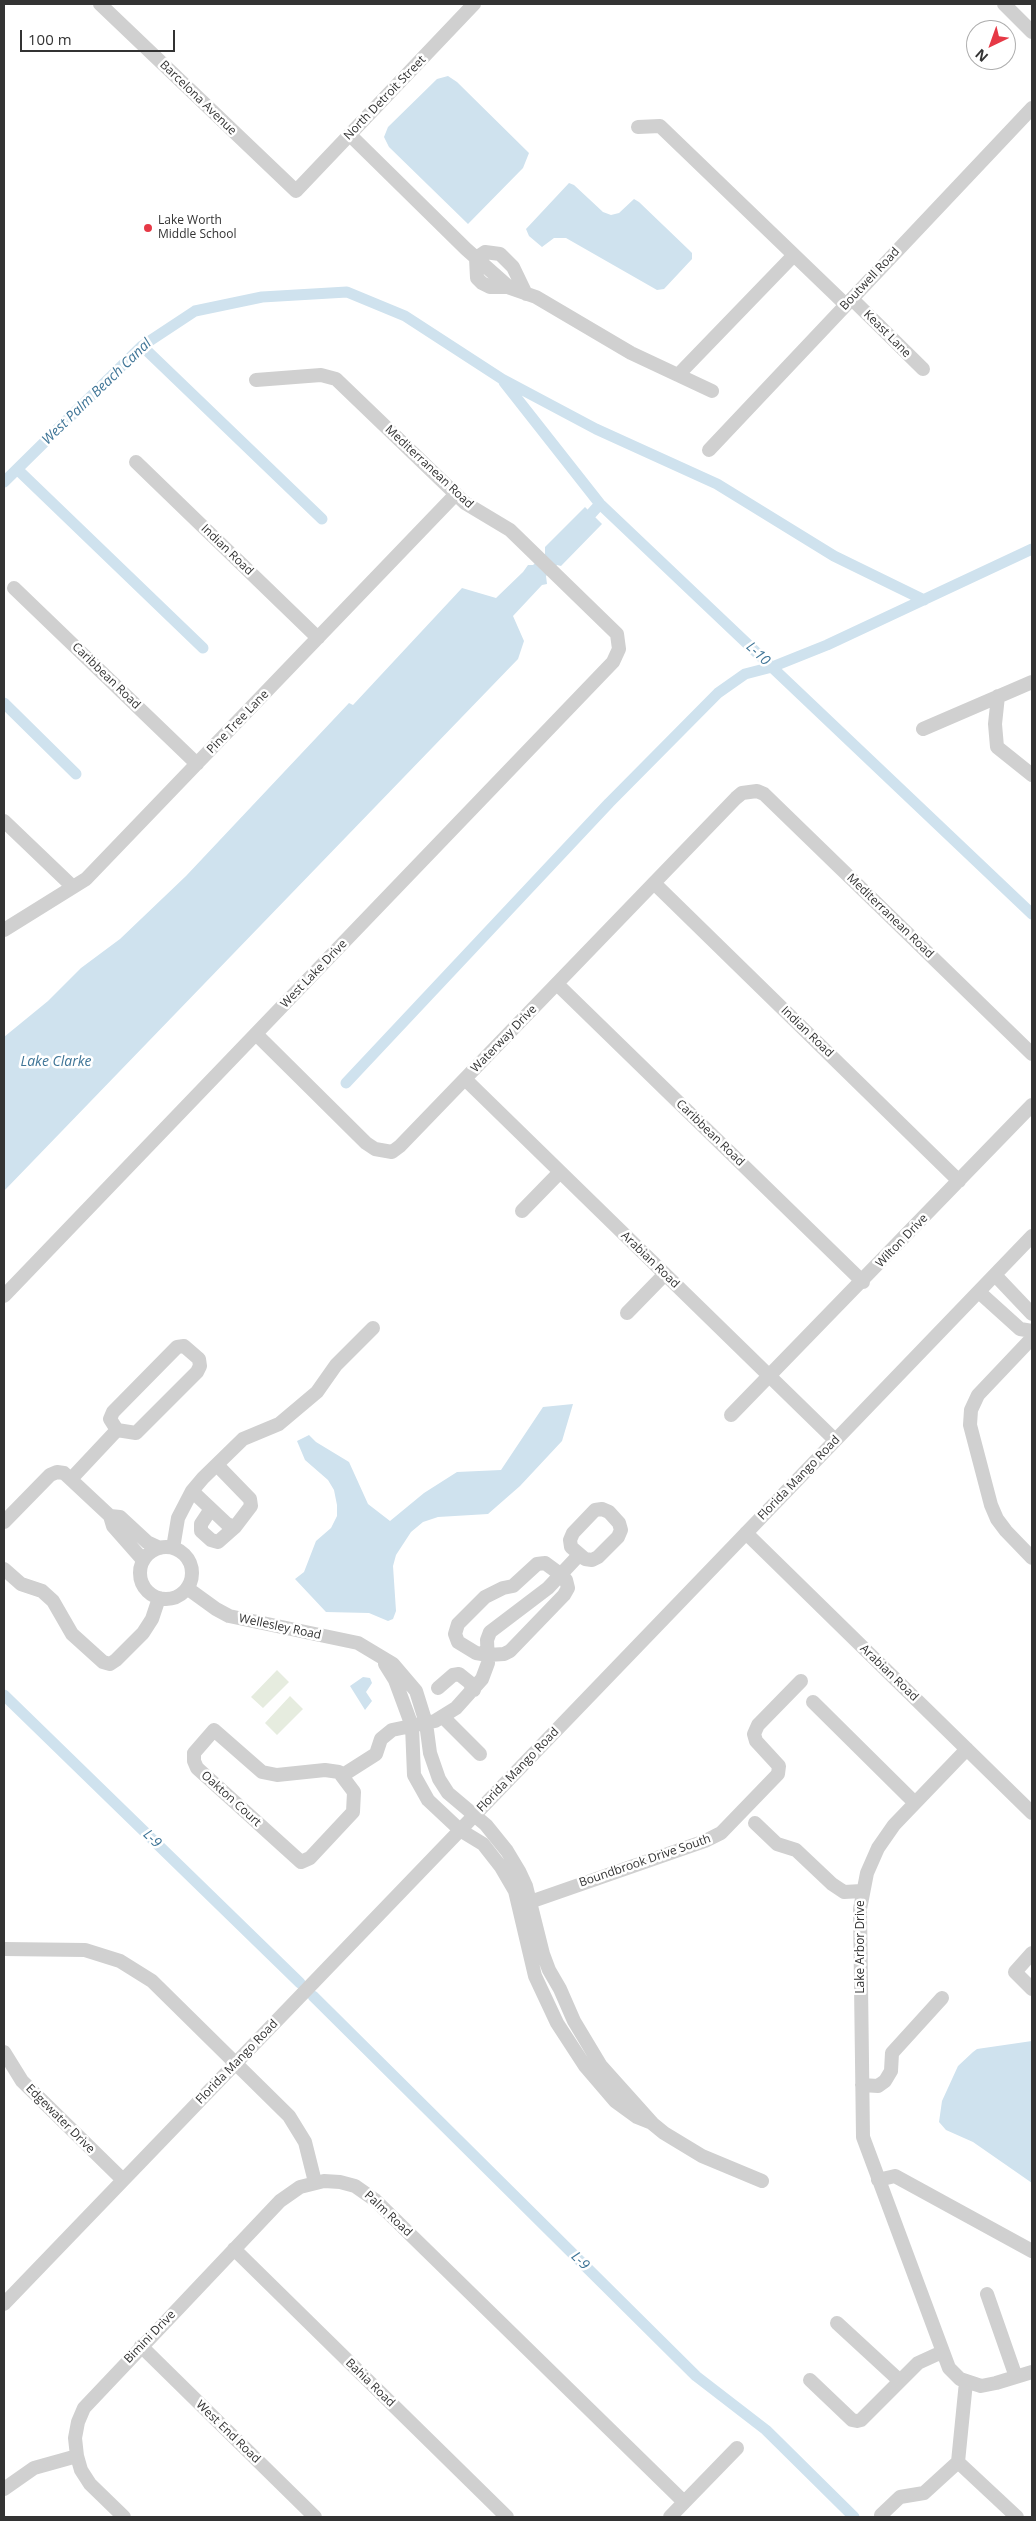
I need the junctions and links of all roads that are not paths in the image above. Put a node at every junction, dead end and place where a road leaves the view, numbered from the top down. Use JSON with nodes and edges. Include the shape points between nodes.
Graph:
{"nodes":[{"id":1,"x":100,"y":4,"type":"edge"},
{"id":2,"x":474,"y":4,"type":"edge"},
{"id":3,"x":1004,"y":4,"type":"edge"},
{"id":4,"x":1032,"y":32,"type":"edge"},
{"id":5,"x":1032,"y":108,"type":"edge"},
{"id":6,"x":638,"y":127,"type":"dead end"},
{"id":7,"x":350,"y":135,"type":"junction"},
{"id":8,"x":296,"y":191,"type":"joint"},
{"id":9,"x":793,"y":256,"type":"junction"},
{"id":10,"x":476,"y":258,"type":"junction"},
{"id":11,"x":513,"y":268,"type":"junction"},
{"id":12,"x":504,"y":283,"type":"junction"},
{"id":13,"x":526,"y":294,"type":"junction"},
{"id":14,"x":849,"y":302,"type":"junction"},
{"id":15,"x":923,"y":369,"type":"dead end"},
{"id":16,"x":678,"y":375,"type":"junction"},
{"id":17,"x":256,"y":380,"type":"dead end"},
{"id":18,"x":712,"y":390,"type":"dead end"},
{"id":19,"x":709,"y":450,"type":"dead end"},
{"id":20,"x":136,"y":462,"type":"dead end"},
{"id":21,"x":456,"y":494,"type":"junction"},
{"id":22,"x":14,"y":588,"type":"dead end"},
{"id":23,"x":318,"y":638,"type":"junction"},
{"id":24,"x":620,"y":649,"type":"joint"},
{"id":25,"x":1032,"y":682,"type":"edge"},
{"id":26,"x":998,"y":696,"type":"junction"},
{"id":27,"x":923,"y":729,"type":"dead end"},
{"id":28,"x":197,"y":764,"type":"junction"},
{"id":29,"x":1032,"y":775,"type":"edge"},
{"id":30,"x":742,"y":793,"type":"joint"},
{"id":31,"x":4,"y":821,"type":"edge"},
{"id":32,"x":654,"y":883,"type":"junction"},
{"id":33,"x":73,"y":888,"type":"junction"},
{"id":34,"x":4,"y":930,"type":"edge"},
{"id":35,"x":557,"y":984,"type":"junction"},
{"id":36,"x":256,"y":1034,"type":"junction"},
{"id":37,"x":1032,"y":1054,"type":"edge"},
{"id":38,"x":465,"y":1079,"type":"junction"},
{"id":39,"x":1032,"y":1104,"type":"edge"},
{"id":40,"x":560,"y":1172,"type":"junction"},
{"id":41,"x":959,"y":1182,"type":"junction"},
{"id":42,"x":522,"y":1211,"type":"dead end"},
{"id":43,"x":1032,"y":1236,"type":"edge"},
{"id":44,"x":664,"y":1274,"type":"junction"},
{"id":45,"x":995,"y":1275,"type":"junction"},
{"id":46,"x":862,"y":1282,"type":"junction"},
{"id":47,"x":979,"y":1292,"type":"junction"},
{"id":48,"x":4,"y":1296,"type":"edge"},
{"id":49,"x":627,"y":1313,"type":"dead end"},
{"id":50,"x":1032,"y":1314,"type":"edge"},
{"id":51,"x":373,"y":1328,"type":"dead end"},
{"id":52,"x":1032,"y":1331,"type":"edge"},
{"id":53,"x":1032,"y":1338,"type":"edge"},
{"id":54,"x":769,"y":1376,"type":"junction"},
{"id":55,"x":731,"y":1415,"type":"dead end"},
{"id":56,"x":117,"y":1430,"type":"junction"},
{"id":57,"x":835,"y":1440,"type":"junction"},
{"id":58,"x":217,"y":1465,"type":"junction"},
{"id":59,"x":71,"y":1479,"type":"junction"},
{"id":60,"x":192,"y":1491,"type":"junction"},
{"id":61,"x":211,"y":1509,"type":"junction"},
{"id":62,"x":110,"y":1516,"type":"junction"},
{"id":63,"x":4,"y":1522,"type":"edge"},
{"id":64,"x":235,"y":1527,"type":"junction"},
{"id":65,"x":746,"y":1533,"type":"junction"},
{"id":66,"x":166,"y":1548,"type":"junction"},
{"id":67,"x":579,"y":1555,"type":"dead end"},
{"id":68,"x":1032,"y":1558,"type":"edge"},
{"id":69,"x":143,"y":1560,"type":"junction"},
{"id":70,"x":4,"y":1569,"type":"edge"},
{"id":71,"x":560,"y":1574,"type":"junction"},
{"id":72,"x":187,"y":1588,"type":"junction"},
{"id":73,"x":159,"y":1598,"type":"junction"},
{"id":74,"x":488,"y":1655,"type":"junction"},
{"id":75,"x":801,"y":1681,"type":"dead end"},
{"id":76,"x":438,"y":1688,"type":"dead end"},
{"id":77,"x":474,"y":1690,"type":"junction"},
{"id":78,"x":813,"y":1702,"type":"dead end"},
{"id":79,"x":443,"y":1717,"type":"junction"},
{"id":80,"x":419,"y":1724,"type":"junction"},
{"id":81,"x":967,"y":1749,"type":"junction"},
{"id":82,"x":480,"y":1754,"type":"dead end"},
{"id":83,"x":343,"y":1775,"type":"junction"},
{"id":84,"x":915,"y":1803,"type":"junction"},
{"id":85,"x":1032,"y":1813,"type":"edge"},
{"id":86,"x":474,"y":1816,"type":"junction"},
{"id":87,"x":755,"y":1823,"type":"dead end"},
{"id":88,"x":460,"y":1830,"type":"junction"},
{"id":89,"x":862,"y":1891,"type":"junction"},
{"id":90,"x":524,"y":1902,"type":"junction"},
{"id":91,"x":4,"y":1949,"type":"edge"},
{"id":92,"x":1032,"y":1953,"type":"edge"},
{"id":93,"x":1032,"y":1989,"type":"edge"},
{"id":94,"x":942,"y":1998,"type":"dead end"},
{"id":95,"x":4,"y":2052,"type":"edge"},
{"id":96,"x":236,"y":2063,"type":"junction"},
{"id":97,"x":862,"y":2085,"type":"junction"},
{"id":98,"x":123,"y":2180,"type":"junction"},
{"id":99,"x":878,"y":2180,"type":"junction"},
{"id":100,"x":762,"y":2181,"type":"dead end"},
{"id":101,"x":315,"y":2182,"type":"junction"},
{"id":102,"x":234,"y":2249,"type":"junction"},
{"id":103,"x":1032,"y":2251,"type":"edge"},
{"id":104,"x":986,"y":2294,"type":"dead end"},
{"id":105,"x":4,"y":2304,"type":"edge"},
{"id":106,"x":837,"y":2323,"type":"dead end"},
{"id":107,"x":140,"y":2346,"type":"junction"},
{"id":108,"x":942,"y":2352,"type":"junction"},
{"id":109,"x":1032,"y":2372,"type":"edge"},
{"id":110,"x":1016,"y":2377,"type":"junction"},
{"id":111,"x":810,"y":2380,"type":"dead end"},
{"id":112,"x":900,"y":2381,"type":"junction"},
{"id":113,"x":966,"y":2382,"type":"junction"},
{"id":114,"x":737,"y":2448,"type":"dead end"},
{"id":115,"x":77,"y":2456,"type":"junction"},
{"id":116,"x":958,"y":2462,"type":"junction"},
{"id":117,"x":4,"y":2489,"type":"edge"},
{"id":118,"x":684,"y":2502,"type":"junction"},
{"id":119,"x":880,"y":2515,"type":"dead end"},
{"id":120,"x":124,"y":2517,"type":"edge"},
{"id":121,"x":315,"y":2517,"type":"edge"},
{"id":122,"x":507,"y":2517,"type":"edge"},
{"id":123,"x":670,"y":2517,"type":"edge"},
{"id":124,"x":1017,"y":2517,"type":"edge"}],
"edges":[{"from":1,"to":8,"type":"street","name":"Barcelona Avenue"},
{"from":2,"to":7,"type":"street","name":"North Detroit Street"},
{"from":3,"to":4,"type":"street"},
{"from":5,"to":14,"type":"street","name":"Boutwell Road"},
{"from":6,"to":9,"type":"street","name":"Keast Lane","via":[[660,126]]},
{"from":7,"to":8,"type":"street","name":"North Detroit Street"},
{"from":7,"to":10,"type":"street"},
{"from":9,"to":14,"type":"street","name":"Keast Lane"},
{"from":9,"to":16,"type":"street"},
{"from":10,"to":11,"type":"street","via":[[485,252],[500,254]]},
{"from":10,"to":12,"type":"street"},
{"from":11,"to":12,"type":"street"},
{"from":11,"to":13,"type":"street"},
{"from":12,"to":13,"type":"street"},
{"from":13,"to":16,"type":"street","via":[[631,353]]},
{"from":14,"to":15,"type":"street","name":"Keast Lane"},
{"from":14,"to":19,"type":"street","name":"Boutwell Road"},
{"from":16,"to":18,"type":"street"},
{"from":17,"to":21,"type":"street","name":"Mediterranean Road","via":[[321,375],[336,379]]},
{"from":20,"to":23,"type":"street","name":"Indian Road"},
{"from":21,"to":23,"type":"street","name":"Pine Tree Lane"},
{"from":21,"to":24,"type":"street","name":"Mediterranean Road","via":[[477,512],[504,525],[557,575],[617,634]]},
{"from":22,"to":28,"type":"street","name":"Caribbean Road"},
{"from":23,"to":28,"type":"street","name":"Pine Tree Lane"},
{"from":24,"to":36,"type":"street","name":"West Lake Drive","via":[[613,662]]},
{"from":25,"to":26,"type":"street"},
{"from":26,"to":27,"type":"street"},
{"from":26,"to":29,"type":"street","via":[[995,724],[998,747]]},
{"from":28,"to":33,"type":"street","name":"Pine Tree Lane","via":[[86,879]]},
{"from":30,"to":32,"type":"street","name":"Waterway Drive"},
{"from":30,"to":37,"type":"street","name":"Mediterranean Road","via":[[757,791],[764,794]]},
{"from":31,"to":33,"type":"street"},
{"from":32,"to":35,"type":"street","name":"Waterway Drive"},
{"from":32,"to":41,"type":"street","name":"Indian Road"},
{"from":33,"to":34,"type":"street","name":"Pine Tree Lane"},
{"from":35,"to":38,"type":"street","name":"Waterway Drive"},
{"from":35,"to":46,"type":"street","name":"Caribbean Road"},
{"from":36,"to":38,"type":"street","name":"Waterway Drive","via":[[366,1143],[383,1152],[392,1152],[400,1146]]},
{"from":36,"to":48,"type":"street","name":"West Lake Drive"},
{"from":38,"to":40,"type":"street","name":"Arabian Road"},
{"from":39,"to":41,"type":"street","name":"Wilton Drive"},
{"from":40,"to":42,"type":"street"},
{"from":40,"to":44,"type":"street","name":"Arabian Road"},
{"from":41,"to":46,"type":"street","name":"Wilton Drive"},
{"from":43,"to":45,"type":"street","name":"Florida Mango Road"},
{"from":44,"to":49,"type":"street"},
{"from":44,"to":54,"type":"street","name":"Arabian Road"},
{"from":45,"to":47,"type":"street","name":"Florida Mango Road"},
{"from":45,"to":50,"type":"street"},
{"from":46,"to":54,"type":"street","name":"Wilton Drive"},
{"from":47,"to":52,"type":"street","via":[[1020,1329]]},
{"from":47,"to":57,"type":"street","name":"Florida Mango Road"},
{"from":51,"to":58,"type":"street","via":[[336,1365],[317,1392],[279,1424],[244,1439]]},
{"from":53,"to":68,"type":"street","via":[[978,1395],[971,1410],[970,1426],[997,1518]]},
{"from":54,"to":55,"type":"street","name":"Wilton Drive"},
{"from":54,"to":57,"type":"street","name":"Arabian Road"},
{"from":56,"to":56,"type":"street","via":[[136,1433],[197,1372],[199,1359],[190,1349],[176,1347],[113,1412],[110,1419]]},
{"from":56,"to":59,"type":"street"},
{"from":57,"to":65,"type":"street","name":"Florida Mango Road"},
{"from":58,"to":60,"type":"street"},
{"from":58,"to":64,"type":"street","via":[[250,1499],[252,1506]]},
{"from":59,"to":62,"type":"street"},
{"from":59,"to":63,"type":"street","via":[[64,1473],[50,1475]]},
{"from":60,"to":61,"type":"street"},
{"from":60,"to":66,"type":"street"},
{"from":61,"to":64,"type":"street"},
{"from":61,"to":64,"type":"street","via":[[201,1524],[201,1531],[211,1540],[218,1542]]},
{"from":62,"to":66,"type":"street","via":[[120,1517],[148,1542]]},
{"from":62,"to":69,"type":"street","via":[[112,1526]]},
{"from":65,"to":81,"type":"street","name":"Arabian Road"},
{"from":65,"to":86,"type":"street","name":"Florida Mango Road"},
{"from":66,"to":69,"type":"street","via":[[148,1554]]},
{"from":66,"to":72,"type":"street","via":[[186,1557],[190,1564]]},
{"from":67,"to":71,"type":"street"},
{"from":69,"to":73,"type":"street","via":[[142,1582]]},
{"from":70,"to":73,"type":"street","via":[[21,1584],[42,1591],[54,1601],[68,1628],[103,1662],[110,1664],[143,1633]]},
{"from":71,"to":74,"type":"street","via":[[528,1604],[494,1627],[487,1640]]},
{"from":71,"to":74,"type":"street","via":[[568,1588],[564,1596],[510,1651]]},
{"from":71,"to":74,"type":"street","via":[[545,1563],[537,1564],[512,1586],[485,1597],[458,1624],[455,1634],[458,1642],[476,1653]]},
{"from":72,"to":73,"type":"street","via":[[171,1598]]},
{"from":72,"to":80,"type":"street","name":"Wellesley Road","via":[[229,1616],[358,1643],[394,1664],[416,1691]]},
{"from":74,"to":77,"type":"street","via":[[486,1671]]},
{"from":75,"to":90,"type":"street","name":"Boundbrook Drive South","via":[[758,1725],[754,1734],[756,1741],[779,1766],[778,1774],[721,1833]]},
{"from":76,"to":77,"type":"street","via":[[459,1674]]},
{"from":77,"to":79,"type":"street"},
{"from":78,"to":84,"type":"street"},
{"from":79,"to":80,"type":"street"},
{"from":79,"to":82,"type":"street"},
{"from":80,"to":83,"type":"street","via":[[386,1734],[376,1754]]},
{"from":80,"to":86,"type":"street","name":"Wellesley Road","via":[[439,1778],[448,1793]]},
{"from":80,"to":88,"type":"street","name":"Wellesley Road","via":[[414,1775],[428,1800]]},
{"from":81,"to":84,"type":"street","name":"Lake Arbor Drive"},
{"from":81,"to":85,"type":"street","name":"Arabian Road"},
{"from":83,"to":83,"type":"street","name":"Oakton Court","via":[[354,1792],[353,1812],[310,1858],[301,1862],[197,1768],[194,1753],[214,1730],[262,1772],[332,1770]]},
{"from":84,"to":89,"type":"street","name":"Lake Arbor Drive","via":[[878,1848]]},
{"from":86,"to":88,"type":"street","name":"Florida Mango Road"},
{"from":86,"to":90,"type":"street","name":"Wellesley Road","via":[[508,1851],[526,1886]]},
{"from":87,"to":89,"type":"street","via":[[777,1844],[796,1850],[844,1892]]},
{"from":88,"to":90,"type":"street","name":"Wellesley Road","via":[[483,1844]]},
{"from":88,"to":96,"type":"street","name":"Florida Mango Road"},
{"from":89,"to":97,"type":"street","name":"Lake Arbor Drive"},
{"from":90,"to":100,"type":"street","via":[[535,1976],[556,2023],[615,2101],[637,2118],[653,2124],[702,2156]]},
{"from":91,"to":96,"type":"street","via":[[75,1949],[120,1961],[158,1987]]},
{"from":92,"to":93,"type":"street","via":[[1015,1972]]},
{"from":94,"to":97,"type":"street","via":[[892,2053],[891,2071],[885,2081],[878,2086]]},
{"from":95,"to":98,"type":"street","name":"Edgewater Drive","via":[[22,2081]]},
{"from":96,"to":98,"type":"street","name":"Florida Mango Road"},
{"from":96,"to":101,"type":"street","via":[[298,2128],[310,2156]]},
{"from":97,"to":99,"type":"street","name":"Lake Arbor Drive","via":[[863,2137]]},
{"from":98,"to":105,"type":"street","name":"Florida Mango Road"},
{"from":99,"to":103,"type":"street","via":[[896,2176]]},
{"from":99,"to":108,"type":"street","name":"Lake Arbor Drive"},
{"from":101,"to":102,"type":"street","name":"Bimini Drive","via":[[286,2195]]},
{"from":101,"to":118,"type":"street","name":"Palm Road","via":[[348,2184],[375,2200]]},
{"from":102,"to":107,"type":"street","name":"Bimini Drive"},
{"from":102,"to":122,"type":"street","name":"Bahia Road"},
{"from":104,"to":110,"type":"street"},
{"from":106,"to":112,"type":"street"},
{"from":107,"to":115,"type":"street","name":"Bimini Drive","via":[[84,2408],[76,2430]]},
{"from":107,"to":121,"type":"street","name":"West End Road"},
{"from":108,"to":112,"type":"street","via":[[918,2363]]},
{"from":108,"to":113,"type":"street","name":"Lake Arbor Drive","via":[[949,2368]]},
{"from":109,"to":110,"type":"street"},
{"from":110,"to":113,"type":"street","via":[[989,2385]]},
{"from":111,"to":112,"type":"street","via":[[852,2420],[857,2421]]},
{"from":113,"to":116,"type":"street"},
{"from":114,"to":118,"type":"street"},
{"from":115,"to":117,"type":"street","via":[[34,2468]]},
{"from":115,"to":120,"type":"street","via":[[90,2484]]},
{"from":116,"to":119,"type":"street","via":[[924,2493],[900,2497]]},
{"from":116,"to":124,"type":"street"},
{"from":118,"to":123,"type":"street"}]}
